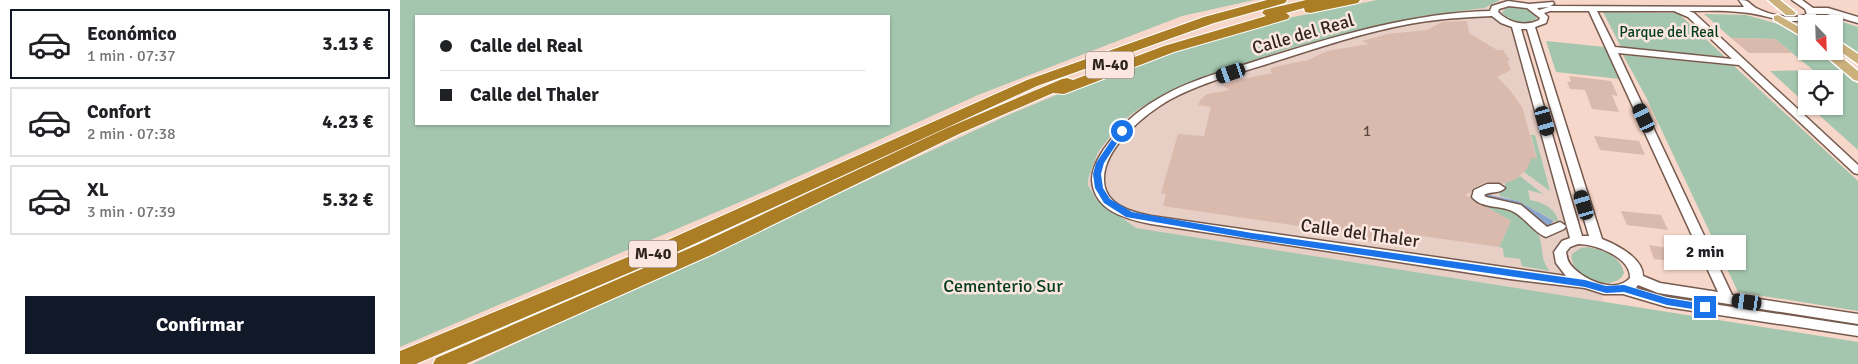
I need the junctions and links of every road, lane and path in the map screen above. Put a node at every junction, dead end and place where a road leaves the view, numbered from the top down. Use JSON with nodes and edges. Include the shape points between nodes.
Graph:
{"nodes":[{"id":1,"x":1254,"y":0,"type":"edge"},
{"id":2,"x":1263,"y":0,"type":"edge"},
{"id":3,"x":1281,"y":0,"type":"edge"},
{"id":4,"x":1322,"y":0,"type":"edge"},
{"id":5,"x":1354,"y":0,"type":"edge"},
{"id":6,"x":1363,"y":0,"type":"edge"},
{"id":7,"x":1767,"y":0,"type":"edge"},
{"id":8,"x":1773,"y":0,"type":"edge"},
{"id":9,"x":1796,"y":0,"type":"edge"},
{"id":10,"x":1743,"y":1,"type":"edge"},
{"id":11,"x":1529,"y":6,"type":"junction"},
{"id":12,"x":1592,"y":8,"type":"junction"},
{"id":13,"x":1676,"y":8,"type":"junction"},
{"id":14,"x":1694,"y":9,"type":"junction"},
{"id":15,"x":1302,"y":11,"type":"junction"},
{"id":16,"x":1757,"y":11,"type":"junction"},
{"id":17,"x":1540,"y":12,"type":"junction"},
{"id":18,"x":1494,"y":13,"type":"junction"},
{"id":19,"x":1784,"y":14,"type":"junction"},
{"id":20,"x":1805,"y":15,"type":"edge"},
{"id":21,"x":1818,"y":15,"type":"edge"},
{"id":22,"x":1841,"y":15,"type":"edge"},
{"id":23,"x":1843,"y":16,"type":"edge"},
{"id":24,"x":1798,"y":17,"type":"tunnel mouth"},
{"id":25,"x":1798,"y":17,"type":"edge"},
{"id":26,"x":1858,"y":20,"type":"edge"},
{"id":27,"x":1516,"y":25,"type":"junction"},
{"id":28,"x":1530,"y":26,"type":"junction"},
{"id":29,"x":1140,"y":36,"type":"junction"},
{"id":30,"x":1843,"y":48,"type":"edge"},
{"id":31,"x":1613,"y":50,"type":"junction"},
{"id":32,"x":1843,"y":54,"type":"edge"},
{"id":33,"x":1837,"y":60,"type":"edge"},
{"id":34,"x":1843,"y":60,"type":"edge"},
{"id":35,"x":1858,"y":60,"type":"edge"},
{"id":36,"x":1740,"y":62,"type":"junction"},
{"id":37,"x":1858,"y":65,"type":"edge"},
{"id":38,"x":1858,"y":72,"type":"edge"},
{"id":39,"x":1858,"y":77,"type":"edge"},
{"id":40,"x":905,"y":146,"type":"junction"},
{"id":41,"x":1858,"y":163,"type":"edge"},
{"id":42,"x":1858,"y":171,"type":"edge"},
{"id":43,"x":1499,"y":188,"type":"dead end"},
{"id":44,"x":1129,"y":215,"type":"joint"},
{"id":45,"x":1560,"y":226,"type":"dead end"},
{"id":46,"x":1577,"y":240,"type":"junction"},
{"id":47,"x":1597,"y":242,"type":"junction"},
{"id":48,"x":1636,"y":279,"type":"junction"},
{"id":49,"x":1585,"y":283,"type":"junction"},
{"id":50,"x":1624,"y":289,"type":"junction"},
{"id":51,"x":1728,"y":299,"type":"junction"},
{"id":52,"x":1858,"y":319,"type":"edge"},
{"id":53,"x":1858,"y":331,"type":"edge"},
{"id":54,"x":400,"y":362,"type":"edge"},
{"id":55,"x":444,"y":364,"type":"edge"}],
"edges":[{"from":1,"to":29,"type":"highway","number":"M-40"},
{"from":2,"to":29,"type":"highway"},
{"from":3,"to":40,"type":"highway","number":"M-40","via":[[1209,20],[1032,83]]},
{"from":4,"to":40,"type":"highway","number":"M-40","via":[[1218,28],[1121,60],[953,131]]},
{"from":5,"to":15,"type":"highway"},
{"from":6,"to":15,"type":"highway"},
{"from":7,"to":19,"type":"main road"},
{"from":8,"to":19,"type":"main road"},
{"from":9,"to":20,"type":"street"},
{"from":10,"to":11,"type":"street","name":"Calle del Real"},
{"from":10,"to":16,"type":"street"},
{"from":11,"to":17,"type":"street","name":"Calle del Real"},
{"from":11,"to":18,"type":"street","name":"Calle del Real","via":[[1499,5]]},
{"from":12,"to":13,"type":"street"},
{"from":12,"to":17,"type":"street"},
{"from":12,"to":31,"type":"street"},
{"from":13,"to":14,"type":"street"},
{"from":13,"to":36,"type":"street","via":[[1691,15]]},
{"from":14,"to":16,"type":"street"},
{"from":14,"to":41,"type":"street","via":[[1696,15]]},
{"from":15,"to":40,"type":"highway","number":"M-40","via":[[1247,25],[1137,61]]},
{"from":16,"to":19,"type":"street"},
{"from":17,"to":28,"type":"street","via":[[1544,21]]},
{"from":18,"to":27,"type":"street"},
{"from":18,"to":44,"type":"street","name":"Calle del Real","via":[[1442,16],[1374,30],[1246,67],[1168,97],[1122,131],[1100,163],[1097,174],[1099,188],[1107,201]]},
{"from":19,"to":24,"type":"main road"},
{"from":19,"to":25,"type":"street"},
{"from":21,"to":22,"type":"street","via":[[1828,11]]},
{"from":23,"to":26,"type":"street"},
{"from":27,"to":28,"type":"street"},
{"from":27,"to":46,"type":"street"},
{"from":28,"to":47,"type":"street"},
{"from":29,"to":40,"type":"highway","number":"M-40","via":[[1082,56],[947,113]]},
{"from":30,"to":35,"type":"main road"},
{"from":31,"to":36,"type":"street"},
{"from":31,"to":51,"type":"street"},
{"from":32,"to":37,"type":"main road"},
{"from":33,"to":39,"type":"main road"},
{"from":34,"to":38,"type":"main road"},
{"from":36,"to":42,"type":"street"},
{"from":40,"to":54,"type":"highway","number":"M-40"},
{"from":40,"to":55,"type":"highway","number":"M-40","via":[[704,250]]},
{"from":43,"to":45,"type":"street","via":[[1487,188],[1478,193],[1478,197],[1524,212],[1546,233]]},
{"from":44,"to":49,"type":"street","name":"Calle del Thaler","via":[[1252,236]]},
{"from":46,"to":47,"type":"street"},
{"from":46,"to":49,"type":"street","via":[[1566,244],[1560,252],[1562,263]]},
{"from":47,"to":48,"type":"street","via":[[1615,249],[1628,259],[1636,272]]},
{"from":48,"to":50,"type":"street"},
{"from":48,"to":51,"type":"street","via":[[1658,288]]},
{"from":49,"to":50,"type":"street","via":[[1606,290]]},
{"from":50,"to":53,"type":"street","via":[[1667,302]]},
{"from":51,"to":52,"type":"street"}]}
